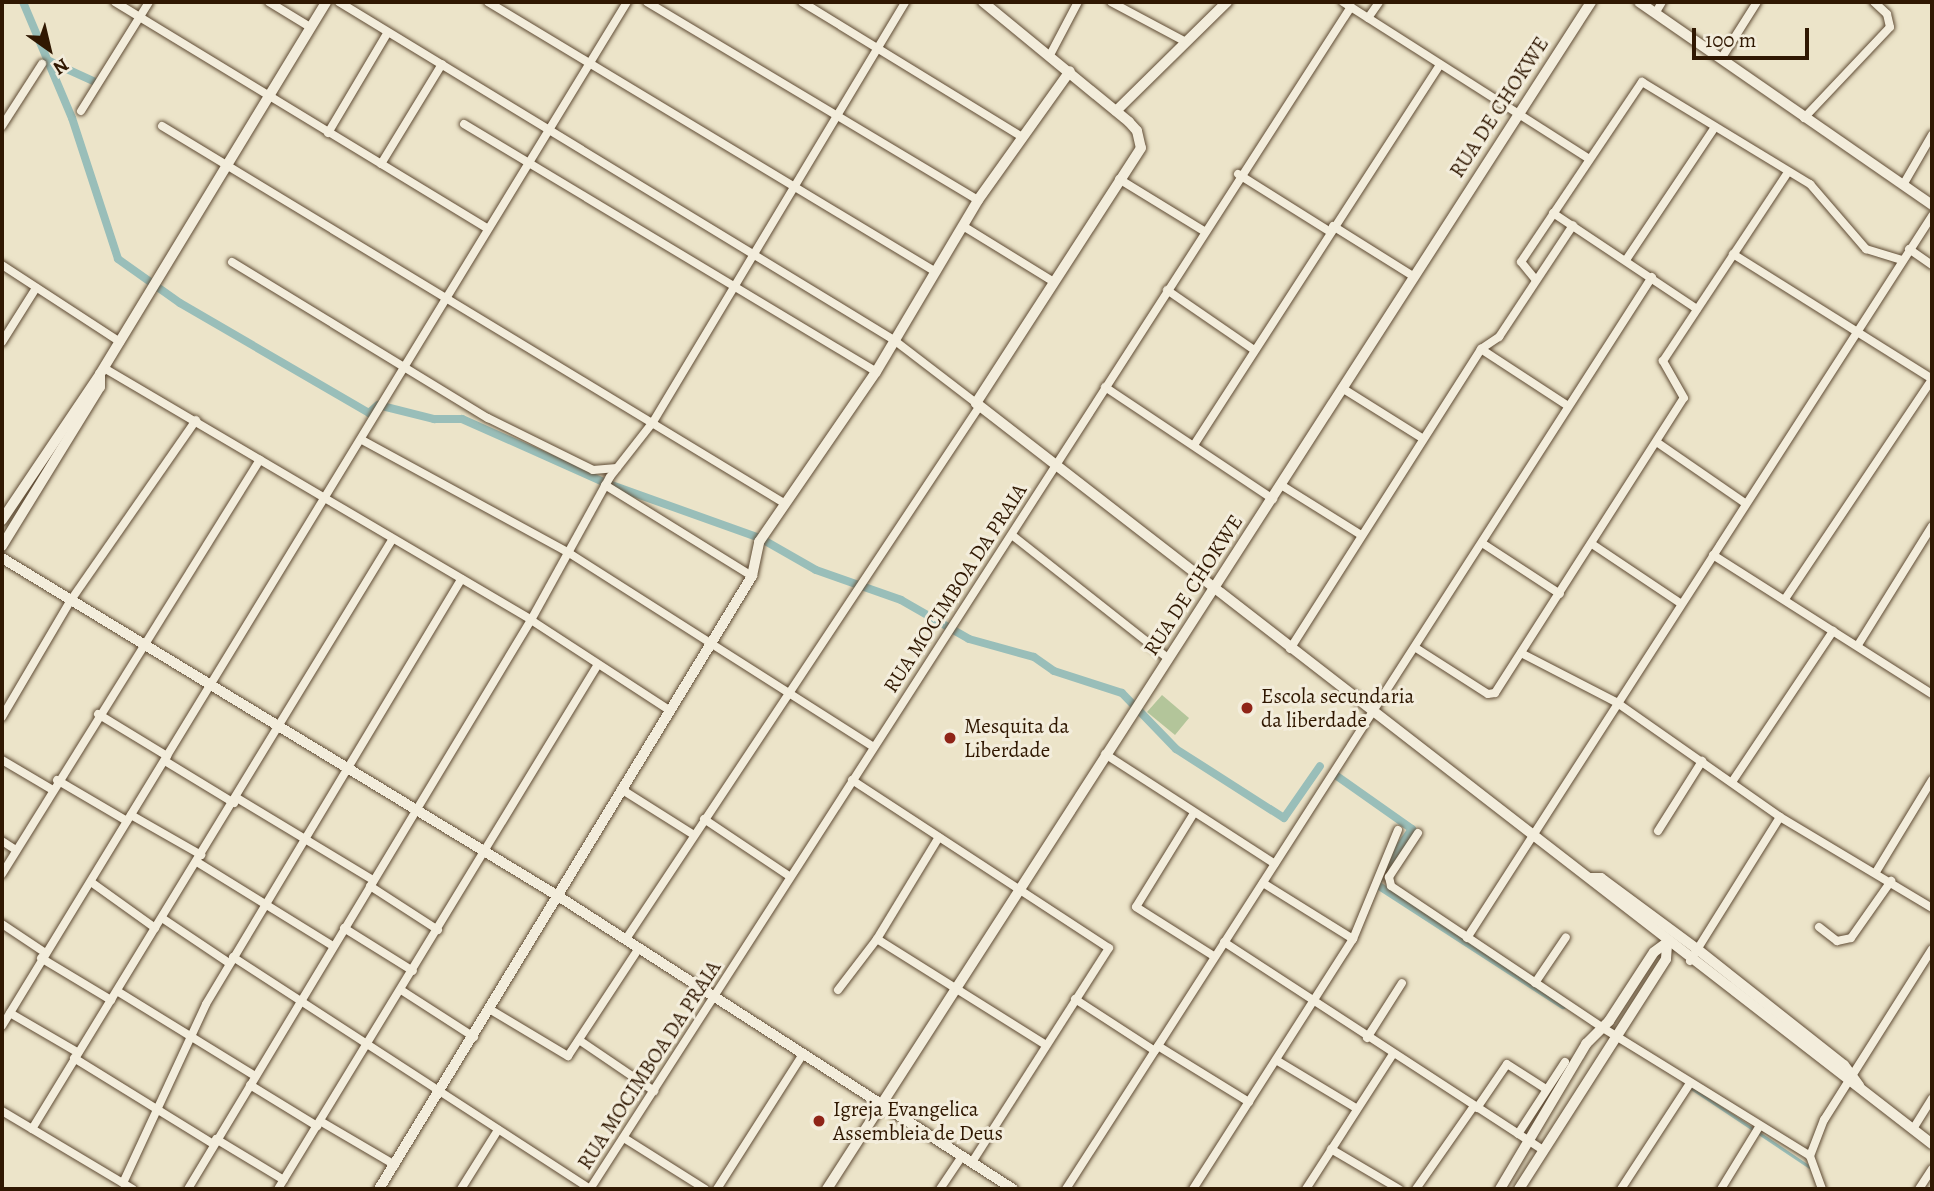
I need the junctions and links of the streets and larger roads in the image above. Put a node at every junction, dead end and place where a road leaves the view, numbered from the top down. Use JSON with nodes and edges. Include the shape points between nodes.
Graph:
{"nodes":[{"id":1,"x":115,"y":2,"type":"edge"},
{"id":2,"x":149,"y":2,"type":"edge"},
{"id":3,"x":269,"y":2,"type":"edge"},
{"id":4,"x":326,"y":2,"type":"edge"},
{"id":5,"x":339,"y":2,"type":"edge"},
{"id":6,"x":488,"y":2,"type":"edge"},
{"id":7,"x":627,"y":2,"type":"edge"},
{"id":8,"x":647,"y":2,"type":"edge"},
{"id":9,"x":802,"y":2,"type":"edge"},
{"id":10,"x":905,"y":2,"type":"edge"},
{"id":11,"x":1078,"y":2,"type":"edge"},
{"id":12,"x":1111,"y":2,"type":"edge"},
{"id":13,"x":1227,"y":2,"type":"edge"},
{"id":14,"x":1379,"y":2,"type":"edge"},
{"id":15,"x":1591,"y":2,"type":"edge"},
{"id":16,"x":1639,"y":2,"type":"edge"},
{"id":17,"x":1662,"y":2,"type":"edge"},
{"id":18,"x":1757,"y":2,"type":"edge"},
{"id":19,"x":1874,"y":2,"type":"edge"},
{"id":20,"x":987,"y":3,"type":"edge"},
{"id":21,"x":1347,"y":4,"type":"edge"},
{"id":22,"x":1656,"y":12,"type":"junction"},
{"id":23,"x":139,"y":17,"type":"junction"},
{"id":24,"x":1368,"y":18,"type":"junction"},
{"id":25,"x":310,"y":27,"type":"junction"},
{"id":26,"x":388,"y":32,"type":"junction"},
{"id":27,"x":1186,"y":41,"type":"junction"},
{"id":28,"x":878,"y":49,"type":"junction"},
{"id":29,"x":1050,"y":55,"type":"junction"},
{"id":30,"x":1721,"y":59,"type":"junction"},
{"id":31,"x":42,"y":64,"type":"dead end"},
{"id":32,"x":442,"y":64,"type":"junction"},
{"id":33,"x":589,"y":64,"type":"junction"},
{"id":34,"x":1440,"y":65,"type":"junction"},
{"id":35,"x":1070,"y":71,"type":"junction"},
{"id":36,"x":268,"y":96,"type":"junction"},
{"id":37,"x":81,"y":111,"type":"dead end"},
{"id":38,"x":1116,"y":111,"type":"junction"},
{"id":39,"x":1517,"y":111,"type":"junction"},
{"id":40,"x":835,"y":115,"type":"junction"},
{"id":41,"x":1804,"y":118,"type":"junction"},
{"id":42,"x":464,"y":124,"type":"dead end"},
{"id":43,"x":2,"y":126,"type":"edge"},
{"id":44,"x":162,"y":126,"type":"dead end"},
{"id":45,"x":1715,"y":127,"type":"junction"},
{"id":46,"x":548,"y":130,"type":"junction"},
{"id":47,"x":328,"y":133,"type":"junction"},
{"id":48,"x":1932,"y":135,"type":"edge"},
{"id":49,"x":1022,"y":137,"type":"junction"},
{"id":50,"x":1589,"y":159,"type":"junction"},
{"id":51,"x":528,"y":162,"type":"junction"},
{"id":52,"x":381,"y":164,"type":"junction"},
{"id":53,"x":224,"y":167,"type":"junction"},
{"id":54,"x":1788,"y":172,"type":"junction"},
{"id":55,"x":1238,"y":174,"type":"junction"},
{"id":56,"x":1119,"y":179,"type":"junction"},
{"id":57,"x":795,"y":183,"type":"junction"},
{"id":58,"x":1903,"y":185,"type":"junction"},
{"id":59,"x":978,"y":200,"type":"junction"},
{"id":60,"x":1932,"y":205,"type":"edge"},
{"id":61,"x":1553,"y":213,"type":"junction"},
{"id":62,"x":1932,"y":216,"type":"edge"},
{"id":63,"x":1573,"y":225,"type":"junction"},
{"id":64,"x":962,"y":226,"type":"junction"},
{"id":65,"x":487,"y":228,"type":"junction"},
{"id":66,"x":1331,"y":229,"type":"junction"},
{"id":67,"x":1204,"y":231,"type":"junction"},
{"id":68,"x":1909,"y":249,"type":"junction"},
{"id":69,"x":754,"y":252,"type":"junction"},
{"id":70,"x":1733,"y":254,"type":"junction"},
{"id":71,"x":1626,"y":260,"type":"junction"},
{"id":72,"x":1902,"y":260,"type":"junction"},
{"id":73,"x":232,"y":262,"type":"dead end"},
{"id":74,"x":2,"y":265,"type":"edge"},
{"id":75,"x":1932,"y":265,"type":"edge"},
{"id":76,"x":936,"y":272,"type":"junction"},
{"id":77,"x":1413,"y":276,"type":"junction"},
{"id":78,"x":1652,"y":277,"type":"junction"},
{"id":79,"x":1535,"y":279,"type":"junction"},
{"id":80,"x":1054,"y":282,"type":"junction"},
{"id":81,"x":734,"y":286,"type":"junction"},
{"id":82,"x":36,"y":288,"type":"junction"},
{"id":83,"x":1167,"y":290,"type":"junction"},
{"id":84,"x":446,"y":297,"type":"junction"},
{"id":85,"x":1697,"y":309,"type":"junction"},
{"id":86,"x":1856,"y":329,"type":"junction"},
{"id":87,"x":894,"y":340,"type":"junction"},
{"id":88,"x":2,"y":342,"type":"edge"},
{"id":89,"x":120,"y":342,"type":"junction"},
{"id":90,"x":1253,"y":349,"type":"junction"},
{"id":91,"x":1481,"y":349,"type":"junction"},
{"id":92,"x":402,"y":365,"type":"junction"},
{"id":93,"x":102,"y":371,"type":"junction"},
{"id":94,"x":876,"y":372,"type":"junction"},
{"id":95,"x":1932,"y":379,"type":"edge"},
{"id":96,"x":1105,"y":387,"type":"junction"},
{"id":97,"x":1342,"y":388,"type":"junction"},
{"id":98,"x":978,"y":405,"type":"junction"},
{"id":99,"x":1569,"y":406,"type":"junction"},
{"id":100,"x":196,"y":420,"type":"junction"},
{"id":101,"x":653,"y":422,"type":"junction"},
{"id":102,"x":1422,"y":438,"type":"junction"},
{"id":103,"x":362,"y":440,"type":"junction"},
{"id":104,"x":1658,"y":443,"type":"junction"},
{"id":105,"x":1194,"y":445,"type":"junction"},
{"id":106,"x":260,"y":460,"type":"junction"},
{"id":107,"x":1054,"y":464,"type":"junction"},
{"id":108,"x":617,"y":468,"type":"junction"},
{"id":109,"x":25,"y":482,"type":"junction"},
{"id":110,"x":605,"y":485,"type":"junction"},
{"id":111,"x":1281,"y":485,"type":"junction"},
{"id":112,"x":37,"y":489,"type":"junction"},
{"id":113,"x":323,"y":498,"type":"junction"},
{"id":114,"x":1272,"y":499,"type":"junction"},
{"id":115,"x":784,"y":503,"type":"junction"},
{"id":116,"x":1745,"y":503,"type":"junction"},
{"id":117,"x":2,"y":520,"type":"edge"},
{"id":118,"x":1932,"y":526,"type":"edge"},
{"id":119,"x":1012,"y":535,"type":"junction"},
{"id":120,"x":1361,"y":535,"type":"junction"},
{"id":121,"x":392,"y":540,"type":"junction"},
{"id":122,"x":1482,"y":543,"type":"junction"},
{"id":123,"x":1592,"y":544,"type":"junction"},
{"id":124,"x":2,"y":546,"type":"edge"},
{"id":125,"x":569,"y":553,"type":"junction"},
{"id":126,"x":1713,"y":555,"type":"junction"},
{"id":127,"x":2,"y":558,"type":"edge"},
{"id":128,"x":752,"y":576,"type":"junction"},
{"id":129,"x":461,"y":579,"type":"junction"},
{"id":130,"x":1213,"y":587,"type":"junction"},
{"id":131,"x":1560,"y":594,"type":"junction"},
{"id":132,"x":1785,"y":599,"type":"junction"},
{"id":133,"x":71,"y":600,"type":"junction"},
{"id":134,"x":1680,"y":603,"type":"junction"},
{"id":135,"x":531,"y":620,"type":"junction"},
{"id":136,"x":1833,"y":631,"type":"junction"},
{"id":137,"x":712,"y":640,"type":"junction"},
{"id":138,"x":142,"y":644,"type":"junction"},
{"id":139,"x":1858,"y":645,"type":"junction"},
{"id":140,"x":1416,"y":648,"type":"junction"},
{"id":141,"x":1290,"y":649,"type":"junction"},
{"id":142,"x":1521,"y":653,"type":"junction"},
{"id":143,"x":1168,"y":658,"type":"junction"},
{"id":144,"x":597,"y":666,"type":"junction"},
{"id":145,"x":210,"y":687,"type":"junction"},
{"id":146,"x":788,"y":689,"type":"junction"},
{"id":147,"x":1931,"y":692,"type":"edge"},
{"id":148,"x":1616,"y":702,"type":"junction"},
{"id":149,"x":669,"y":710,"type":"junction"},
{"id":150,"x":1373,"y":711,"type":"junction"},
{"id":151,"x":98,"y":714,"type":"junction"},
{"id":152,"x":2,"y":717,"type":"edge"},
{"id":153,"x":279,"y":730,"type":"junction"},
{"id":154,"x":873,"y":747,"type":"junction"},
{"id":155,"x":1105,"y":754,"type":"junction"},
{"id":156,"x":166,"y":759,"type":"junction"},
{"id":157,"x":2,"y":761,"type":"edge"},
{"id":158,"x":1702,"y":761,"type":"junction"},
{"id":159,"x":346,"y":769,"type":"junction"},
{"id":160,"x":57,"y":780,"type":"junction"},
{"id":161,"x":852,"y":780,"type":"junction"},
{"id":162,"x":1932,"y":780,"type":"edge"},
{"id":163,"x":1732,"y":782,"type":"junction"},
{"id":164,"x":51,"y":789,"type":"junction"},
{"id":165,"x":621,"y":789,"type":"junction"},
{"id":166,"x":235,"y":801,"type":"junction"},
{"id":167,"x":415,"y":810,"type":"junction"},
{"id":168,"x":1194,"y":813,"type":"junction"},
{"id":169,"x":1780,"y":817,"type":"junction"},
{"id":170,"x":129,"y":818,"type":"junction"},
{"id":171,"x":704,"y":819,"type":"junction"},
{"id":172,"x":1398,"y":830,"type":"dead end"},
{"id":173,"x":1658,"y":831,"type":"dead end"},
{"id":174,"x":1418,"y":833,"type":"dead end"},
{"id":175,"x":1534,"y":833,"type":"junction"},
{"id":176,"x":694,"y":835,"type":"junction"},
{"id":177,"x":939,"y":837,"type":"junction"},
{"id":178,"x":305,"y":839,"type":"junction"},
{"id":179,"x":2,"y":841,"type":"edge"},
{"id":180,"x":16,"y":850,"type":"junction"},
{"id":181,"x":484,"y":853,"type":"junction"},
{"id":182,"x":199,"y":859,"type":"junction"},
{"id":183,"x":1275,"y":864,"type":"junction"},
{"id":184,"x":1876,"y":872,"type":"junction"},
{"id":185,"x":2,"y":874,"type":"edge"},
{"id":186,"x":789,"y":876,"type":"junction"},
{"id":187,"x":1590,"y":878,"type":"junction"},
{"id":188,"x":1891,"y":881,"type":"junction"},
{"id":189,"x":90,"y":882,"type":"junction"},
{"id":190,"x":372,"y":883,"type":"junction"},
{"id":191,"x":1263,"y":883,"type":"junction"},
{"id":192,"x":1020,"y":887,"type":"junction"},
{"id":193,"x":558,"y":896,"type":"junction"},
{"id":194,"x":264,"y":904,"type":"junction"},
{"id":195,"x":1641,"y":908,"type":"junction"},
{"id":196,"x":1932,"y":908,"type":"edge"},
{"id":197,"x":1634,"y":917,"type":"junction"},
{"id":198,"x":162,"y":918,"type":"junction"},
{"id":199,"x":2,"y":925,"type":"edge"},
{"id":200,"x":1819,"y":927,"type":"dead end"},
{"id":201,"x":155,"y":928,"type":"junction"},
{"id":202,"x":344,"y":928,"type":"junction"},
{"id":203,"x":438,"y":930,"type":"junction"},
{"id":204,"x":1674,"y":933,"type":"junction"},
{"id":205,"x":1566,"y":937,"type":"dead end"},
{"id":206,"x":1467,"y":938,"type":"junction"},
{"id":207,"x":626,"y":939,"type":"junction"},
{"id":208,"x":877,"y":939,"type":"junction"},
{"id":209,"x":1353,"y":939,"type":"junction"},
{"id":210,"x":1224,"y":943,"type":"junction"},
{"id":211,"x":1667,"y":944,"type":"junction"},
{"id":212,"x":333,"y":946,"type":"junction"},
{"id":213,"x":639,"y":948,"type":"junction"},
{"id":214,"x":1697,"y":949,"type":"junction"},
{"id":215,"x":1932,"y":949,"type":"edge"},
{"id":216,"x":43,"y":955,"type":"junction"},
{"id":217,"x":1215,"y":957,"type":"junction"},
{"id":218,"x":231,"y":960,"type":"junction"},
{"id":219,"x":1690,"y":961,"type":"junction"},
{"id":220,"x":1720,"y":968,"type":"junction"},
{"id":221,"x":413,"y":971,"type":"junction"},
{"id":222,"x":1712,"y":978,"type":"junction"},
{"id":223,"x":1402,"y":983,"type":"dead end"},
{"id":224,"x":1535,"y":983,"type":"junction"},
{"id":225,"x":956,"y":989,"type":"junction"},
{"id":226,"x":401,"y":990,"type":"junction"},
{"id":227,"x":838,"y":990,"type":"dead end"},
{"id":228,"x":117,"y":991,"type":"junction"},
{"id":229,"x":716,"y":997,"type":"junction"},
{"id":230,"x":1075,"y":999,"type":"junction"},
{"id":231,"x":111,"y":1000,"type":"junction"},
{"id":232,"x":300,"y":1001,"type":"junction"},
{"id":233,"x":1310,"y":1002,"type":"junction"},
{"id":234,"x":491,"y":1010,"type":"junction"},
{"id":235,"x":5,"y":1018,"type":"edge"},
{"id":236,"x":1603,"y":1028,"type":"junction"},
{"id":237,"x":1802,"y":1033,"type":"junction"},
{"id":238,"x":191,"y":1035,"type":"junction"},
{"id":239,"x":474,"y":1037,"type":"junction"},
{"id":240,"x":1617,"y":1037,"type":"junction"},
{"id":241,"x":1367,"y":1038,"type":"junction"},
{"id":242,"x":579,"y":1040,"type":"junction"},
{"id":243,"x":1795,"y":1043,"type":"junction"},
{"id":244,"x":368,"y":1044,"type":"junction"},
{"id":245,"x":1046,"y":1045,"type":"junction"},
{"id":246,"x":1157,"y":1049,"type":"junction"},
{"id":247,"x":803,"y":1054,"type":"junction"},
{"id":248,"x":1393,"y":1054,"type":"junction"},
{"id":249,"x":76,"y":1055,"type":"junction"},
{"id":250,"x":1276,"y":1060,"type":"junction"},
{"id":251,"x":1565,"y":1062,"type":"dead end"},
{"id":252,"x":1854,"y":1073,"type":"junction"},
{"id":253,"x":255,"y":1076,"type":"junction"},
{"id":254,"x":1690,"y":1083,"type":"junction"},
{"id":255,"x":1847,"y":1083,"type":"junction"},
{"id":256,"x":250,"y":1085,"type":"junction"},
{"id":257,"x":1859,"y":1086,"type":"junction"},
{"id":258,"x":1546,"y":1089,"type":"junction"},
{"id":259,"x":439,"y":1090,"type":"junction"},
{"id":260,"x":654,"y":1091,"type":"junction"},
{"id":261,"x":1932,"y":1098,"type":"edge"},
{"id":262,"x":1249,"y":1102,"type":"junction"},
{"id":263,"x":880,"y":1105,"type":"junction"},
{"id":264,"x":1476,"y":1107,"type":"junction"},
{"id":265,"x":1356,"y":1108,"type":"junction"},
{"id":266,"x":2,"y":1111,"type":"edge"},
{"id":267,"x":160,"y":1112,"type":"junction"},
{"id":268,"x":319,"y":1124,"type":"junction"},
{"id":269,"x":1759,"y":1127,"type":"junction"},
{"id":270,"x":32,"y":1129,"type":"junction"},
{"id":271,"x":1913,"y":1129,"type":"junction"},
{"id":272,"x":498,"y":1130,"type":"junction"},
{"id":273,"x":1518,"y":1134,"type":"junction"},
{"id":274,"x":624,"y":1138,"type":"junction"},
{"id":275,"x":1530,"y":1141,"type":"junction"},
{"id":276,"x":215,"y":1142,"type":"junction"},
{"id":277,"x":1932,"y":1144,"type":"edge"},
{"id":278,"x":1331,"y":1149,"type":"junction"},
{"id":279,"x":1544,"y":1150,"type":"junction"},
{"id":280,"x":962,"y":1156,"type":"junction"},
{"id":281,"x":1810,"y":1156,"type":"junction"},
{"id":282,"x":972,"y":1162,"type":"junction"},
{"id":283,"x":394,"y":1165,"type":"junction"},
{"id":284,"x":1932,"y":1168,"type":"edge"},
{"id":285,"x":123,"y":1183,"type":"junction"},
{"id":286,"x":282,"y":1186,"type":"edge"},
{"id":287,"x":133,"y":1189,"type":"edge"},
{"id":288,"x":188,"y":1189,"type":"edge"},
{"id":289,"x":379,"y":1189,"type":"edge"},
{"id":290,"x":461,"y":1189,"type":"edge"},
{"id":291,"x":590,"y":1189,"type":"edge"},
{"id":292,"x":705,"y":1189,"type":"edge"},
{"id":293,"x":717,"y":1189,"type":"edge"},
{"id":294,"x":827,"y":1189,"type":"edge"},
{"id":295,"x":940,"y":1189,"type":"edge"},
{"id":296,"x":1013,"y":1189,"type":"edge"},
{"id":297,"x":1066,"y":1189,"type":"edge"},
{"id":298,"x":1192,"y":1189,"type":"edge"},
{"id":299,"x":1306,"y":1189,"type":"edge"},
{"id":300,"x":1399,"y":1189,"type":"edge"},
{"id":301,"x":1416,"y":1189,"type":"edge"},
{"id":302,"x":1500,"y":1189,"type":"edge"},
{"id":303,"x":1519,"y":1189,"type":"edge"},
{"id":304,"x":1621,"y":1189,"type":"edge"},
{"id":305,"x":1721,"y":1189,"type":"edge"},
{"id":306,"x":1822,"y":1189,"type":"edge"},
{"id":307,"x":1919,"y":1189,"type":"edge"}],
"edges":[{"from":1,"to":23,"type":"street"},
{"from":2,"to":23,"type":"street"},
{"from":3,"to":25,"type":"street"},
{"from":4,"to":25,"type":"street"},
{"from":5,"to":26,"type":"street"},
{"from":6,"to":33,"type":"street"},
{"from":7,"to":33,"type":"street"},
{"from":8,"to":40,"type":"street"},
{"from":9,"to":28,"type":"street"},
{"from":10,"to":28,"type":"street"},
{"from":11,"to":29,"type":"street"},
{"from":12,"to":27,"type":"street"},
{"from":13,"to":27,"type":"street"},
{"from":14,"to":24,"type":"street"},
{"from":15,"to":39,"type":"street","name":"RUA DE CHOKWE"},
{"from":16,"to":22,"type":"street"},
{"from":17,"to":22,"type":"street"},
{"from":18,"to":30,"type":"street"},
{"from":19,"to":41,"type":"street","via":[[1887,13],[1890,27]]},
{"from":20,"to":29,"type":"street"},
{"from":21,"to":24,"type":"street"},
{"from":21,"to":55,"type":"street","name":"RUA MOCIMBOA DA PRAIA"},
{"from":22,"to":30,"type":"street"},
{"from":23,"to":36,"type":"street"},
{"from":23,"to":37,"type":"street"},
{"from":24,"to":34,"type":"street"},
{"from":25,"to":36,"type":"street"},
{"from":26,"to":32,"type":"street"},
{"from":26,"to":47,"type":"street"},
{"from":27,"to":38,"type":"street"},
{"from":28,"to":40,"type":"street"},
{"from":28,"to":49,"type":"street"},
{"from":29,"to":35,"type":"street"},
{"from":30,"to":41,"type":"street"},
{"from":31,"to":43,"type":"street"},
{"from":32,"to":46,"type":"street"},
{"from":32,"to":52,"type":"street"},
{"from":33,"to":46,"type":"street"},
{"from":33,"to":57,"type":"street"},
{"from":34,"to":39,"type":"street"},
{"from":34,"to":66,"type":"street"},
{"from":35,"to":38,"type":"street"},
{"from":35,"to":49,"type":"street"},
{"from":36,"to":47,"type":"street"},
{"from":36,"to":53,"type":"street"},
{"from":38,"to":56,"type":"street","via":[[1140,137],[1141,148]]},
{"from":39,"to":50,"type":"street"},
{"from":39,"to":77,"type":"street","name":"RUA DE CHOKWE"},
{"from":40,"to":57,"type":"street"},
{"from":40,"to":59,"type":"street"},
{"from":41,"to":58,"type":"street"},
{"from":42,"to":51,"type":"street"},
{"from":44,"to":53,"type":"street"},
{"from":45,"to":50,"type":"street","via":[[1642,82]]},
{"from":45,"to":54,"type":"street"},
{"from":45,"to":71,"type":"street"},
{"from":46,"to":51,"type":"street"},
{"from":46,"to":69,"type":"street"},
{"from":47,"to":52,"type":"street"},
{"from":48,"to":58,"type":"street"},
{"from":49,"to":59,"type":"street"},
{"from":50,"to":61,"type":"street"},
{"from":51,"to":65,"type":"street"},
{"from":51,"to":81,"type":"street"},
{"from":52,"to":65,"type":"street"},
{"from":53,"to":84,"type":"street"},
{"from":53,"to":89,"type":"street"},
{"from":54,"to":70,"type":"street"},
{"from":54,"to":72,"type":"street","via":[[1827,200],[1866,249]]},
{"from":55,"to":66,"type":"street"},
{"from":55,"to":67,"type":"street","name":"RUA MOCIMBOA DA PRAIA"},
{"from":56,"to":67,"type":"street"},
{"from":56,"to":80,"type":"street"},
{"from":57,"to":69,"type":"street"},
{"from":57,"to":76,"type":"street"},
{"from":58,"to":60,"type":"street"},
{"from":59,"to":64,"type":"street"},
{"from":61,"to":63,"type":"street"},
{"from":61,"to":79,"type":"street","via":[[1521,262]]},
{"from":62,"to":68,"type":"street"},
{"from":63,"to":71,"type":"street"},
{"from":63,"to":79,"type":"street"},
{"from":64,"to":76,"type":"street"},
{"from":64,"to":80,"type":"street"},
{"from":65,"to":84,"type":"street"},
{"from":66,"to":77,"type":"street"},
{"from":66,"to":90,"type":"street"},
{"from":67,"to":83,"type":"street","name":"RUA MOCIMBOA DA PRAIA"},
{"from":68,"to":72,"type":"street"},
{"from":68,"to":75,"type":"street"},
{"from":69,"to":81,"type":"street"},
{"from":69,"to":87,"type":"street"},
{"from":70,"to":85,"type":"street"},
{"from":70,"to":86,"type":"street"},
{"from":71,"to":78,"type":"street"},
{"from":72,"to":86,"type":"street"},
{"from":73,"to":92,"type":"street"},
{"from":74,"to":82,"type":"street"},
{"from":76,"to":87,"type":"street"},
{"from":77,"to":97,"type":"street","name":"RUA DE CHOKWE"},
{"from":78,"to":85,"type":"street"},
{"from":78,"to":99,"type":"street"},
{"from":79,"to":91,"type":"street","via":[[1499,337]]},
{"from":80,"to":98,"type":"street"},
{"from":81,"to":94,"type":"street"},
{"from":81,"to":101,"type":"street"},
{"from":82,"to":88,"type":"street"},
{"from":82,"to":89,"type":"street"},
{"from":83,"to":90,"type":"street"},
{"from":83,"to":96,"type":"street","name":"RUA MOCIMBOA DA PRAIA"},
{"from":84,"to":92,"type":"street"},
{"from":84,"to":101,"type":"street"},
{"from":85,"to":104,"type":"street","via":[[1663,361],[1685,393]]},
{"from":86,"to":95,"type":"street"},
{"from":86,"to":116,"type":"street"},
{"from":87,"to":94,"type":"street"},
{"from":87,"to":98,"type":"street"},
{"from":89,"to":93,"type":"street"},
{"from":90,"to":105,"type":"street"},
{"from":91,"to":99,"type":"street"},
{"from":91,"to":102,"type":"street"},
{"from":92,"to":103,"type":"street"},
{"from":92,"to":108,"type":"street","via":[[571,461],[593,470]]},
{"from":93,"to":100,"type":"street"},
{"from":93,"to":109,"type":"street"},
{"from":93,"to":112,"type":"street","via":[[100,387]]},
{"from":94,"to":115,"type":"street"},
{"from":95,"to":132,"type":"street"},
{"from":96,"to":105,"type":"street"},
{"from":96,"to":107,"type":"street","name":"RUA MOCIMBOA DA PRAIA"},
{"from":97,"to":102,"type":"street"},
{"from":97,"to":111,"type":"street","name":"RUA DE CHOKWE"},
{"from":98,"to":107,"type":"street"},
{"from":98,"to":146,"type":"street","via":[[809,670]]},
{"from":99,"to":122,"type":"street"},
{"from":100,"to":106,"type":"street"},
{"from":100,"to":133,"type":"street"},
{"from":101,"to":108,"type":"street"},
{"from":101,"to":115,"type":"street"},
{"from":102,"to":120,"type":"street"},
{"from":103,"to":113,"type":"street"},
{"from":103,"to":125,"type":"street"},
{"from":104,"to":116,"type":"street"},
{"from":104,"to":123,"type":"street"},
{"from":105,"to":114,"type":"street"},
{"from":106,"to":113,"type":"street"},
{"from":106,"to":138,"type":"street"},
{"from":107,"to":119,"type":"street","name":"RUA MOCIMBOA DA PRAIA"},
{"from":107,"to":130,"type":"street"},
{"from":108,"to":110,"type":"street"},
{"from":109,"to":112,"type":"street"},
{"from":109,"to":117,"type":"street"},
{"from":110,"to":125,"type":"street"},
{"from":110,"to":128,"type":"street"},
{"from":111,"to":114,"type":"street","name":"RUA DE CHOKWE"},
{"from":111,"to":120,"type":"street"},
{"from":112,"to":124,"type":"street"},
{"from":113,"to":121,"type":"street"},
{"from":113,"to":145,"type":"street"},
{"from":114,"to":130,"type":"street","name":"RUA DE CHOKWE"},
{"from":115,"to":128,"type":"street","via":[[762,538]]},
{"from":116,"to":126,"type":"street"},
{"from":118,"to":139,"type":"street"},
{"from":119,"to":143,"type":"street"},
{"from":119,"to":154,"type":"street","name":"RUA MOCIMBOA DA PRAIA","via":[[947,626]]},
{"from":120,"to":141,"type":"street"},
{"from":121,"to":129,"type":"street"},
{"from":121,"to":153,"type":"street"},
{"from":122,"to":131,"type":"street"},
{"from":122,"to":140,"type":"street"},
{"from":123,"to":131,"type":"street"},
{"from":123,"to":134,"type":"street"},
{"from":125,"to":135,"type":"street"},
{"from":125,"to":137,"type":"street"},
{"from":126,"to":132,"type":"street"},
{"from":126,"to":134,"type":"street"},
{"from":127,"to":133,"type":"street"},
{"from":128,"to":137,"type":"street"},
{"from":129,"to":135,"type":"street"},
{"from":129,"to":159,"type":"street"},
{"from":130,"to":141,"type":"street"},
{"from":130,"to":143,"type":"street","name":"RUA DE CHOKWE"},
{"from":131,"to":142,"type":"street"},
{"from":132,"to":136,"type":"street"},
{"from":133,"to":138,"type":"street"},
{"from":133,"to":152,"type":"street"},
{"from":134,"to":148,"type":"street"},
{"from":135,"to":144,"type":"street"},
{"from":135,"to":167,"type":"street"},
{"from":136,"to":139,"type":"street"},
{"from":136,"to":163,"type":"street"},
{"from":137,"to":146,"type":"street"},
{"from":137,"to":149,"type":"street"},
{"from":138,"to":145,"type":"street"},
{"from":138,"to":151,"type":"street"},
{"from":139,"to":147,"type":"street"},
{"from":140,"to":142,"type":"street","via":[[1492,695]]},
{"from":140,"to":150,"type":"street"},
{"from":141,"to":150,"type":"street"},
{"from":142,"to":148,"type":"street"},
{"from":143,"to":155,"type":"street","name":"RUA DE CHOKWE"},
{"from":144,"to":149,"type":"street"},
{"from":144,"to":181,"type":"street"},
{"from":145,"to":153,"type":"street"},
{"from":145,"to":156,"type":"street"},
{"from":146,"to":154,"type":"street"},
{"from":146,"to":171,"type":"street"},
{"from":148,"to":158,"type":"street"},
{"from":148,"to":175,"type":"street"},
{"from":149,"to":165,"type":"street"},
{"from":150,"to":175,"type":"street"},
{"from":150,"to":183,"type":"street"},
{"from":151,"to":156,"type":"street"},
{"from":151,"to":160,"type":"street"},
{"from":153,"to":159,"type":"street"},
{"from":153,"to":166,"type":"street"},
{"from":154,"to":161,"type":"street","name":"RUA MOCIMBOA DA PRAIA"},
{"from":155,"to":168,"type":"street"},
{"from":155,"to":192,"type":"street","name":"RUA DE CHOKWE"},
{"from":156,"to":166,"type":"street"},
{"from":156,"to":170,"type":"street"},
{"from":157,"to":164,"type":"street"},
{"from":158,"to":163,"type":"street"},
{"from":158,"to":173,"type":"street"},
{"from":159,"to":167,"type":"street"},
{"from":159,"to":178,"type":"street"},
{"from":160,"to":164,"type":"street"},
{"from":160,"to":170,"type":"street"},
{"from":161,"to":177,"type":"street"},
{"from":161,"to":186,"type":"street","name":"RUA MOCIMBOA DA PRAIA"},
{"from":162,"to":184,"type":"street"},
{"from":163,"to":169,"type":"street"},
{"from":164,"to":180,"type":"street"},
{"from":165,"to":176,"type":"street"},
{"from":165,"to":193,"type":"street"},
{"from":166,"to":178,"type":"street"},
{"from":166,"to":182,"type":"street"},
{"from":167,"to":181,"type":"street"},
{"from":167,"to":190,"type":"street"},
{"from":168,"to":183,"type":"street"},
{"from":168,"to":217,"type":"street","via":[[1136,907]]},
{"from":169,"to":184,"type":"street"},
{"from":169,"to":214,"type":"street"},
{"from":170,"to":182,"type":"street"},
{"from":170,"to":189,"type":"street"},
{"from":171,"to":176,"type":"street"},
{"from":171,"to":186,"type":"street"},
{"from":172,"to":209,"type":"street"},
{"from":174,"to":206,"type":"street","via":[[1389,882]]},
{"from":175,"to":187,"type":"street"},
{"from":175,"to":206,"type":"street"},
{"from":176,"to":207,"type":"street"},
{"from":177,"to":192,"type":"street"},
{"from":177,"to":208,"type":"street"},
{"from":178,"to":190,"type":"street"},
{"from":178,"to":194,"type":"street"},
{"from":179,"to":180,"type":"street"},
{"from":180,"to":185,"type":"street"},
{"from":181,"to":193,"type":"street"},
{"from":181,"to":203,"type":"street"},
{"from":182,"to":194,"type":"street"},
{"from":182,"to":198,"type":"street"},
{"from":183,"to":191,"type":"street"},
{"from":184,"to":188,"type":"street"},
{"from":186,"to":229,"type":"street","name":"RUA MOCIMBOA DA PRAIA"},
{"from":187,"to":195,"type":"street","via":[[1601,878]]},
{"from":187,"to":197,"type":"street"},
{"from":188,"to":196,"type":"street"},
{"from":188,"to":200,"type":"street","via":[[1850,938],[1837,941]]},
{"from":189,"to":201,"type":"street"},
{"from":189,"to":216,"type":"street"},
{"from":190,"to":202,"type":"street"},
{"from":190,"to":203,"type":"street"},
{"from":191,"to":209,"type":"street"},
{"from":191,"to":210,"type":"street"},
{"from":192,"to":225,"type":"street","name":"RUA DE CHOKWE"},
{"from":192,"to":230,"type":"street","via":[[1109,948]]},
{"from":193,"to":207,"type":"street"},
{"from":193,"to":234,"type":"street"},
{"from":194,"to":212,"type":"street"},
{"from":194,"to":218,"type":"street"},
{"from":195,"to":197,"type":"street"},
{"from":195,"to":204,"type":"street"},
{"from":197,"to":211,"type":"street"},
{"from":198,"to":201,"type":"street"},
{"from":198,"to":218,"type":"street"},
{"from":199,"to":216,"type":"street"},
{"from":201,"to":228,"type":"street"},
{"from":202,"to":212,"type":"street"},
{"from":202,"to":221,"type":"street"},
{"from":203,"to":221,"type":"street"},
{"from":204,"to":211,"type":"street"},
{"from":204,"to":214,"type":"street"},
{"from":205,"to":224,"type":"street"},
{"from":206,"to":224,"type":"street"},
{"from":207,"to":213,"type":"street"},
{"from":208,"to":225,"type":"street"},
{"from":208,"to":227,"type":"street"},
{"from":209,"to":233,"type":"street"},
{"from":210,"to":217,"type":"street"},
{"from":210,"to":233,"type":"street"},
{"from":211,"to":219,"type":"street"},
{"from":211,"to":236,"type":"street","via":[[1654,952]]},
{"from":211,"to":240,"type":"street","via":[[1666,959]]},
{"from":212,"to":232,"type":"street"},
{"from":213,"to":229,"type":"street"},
{"from":213,"to":242,"type":"street"},
{"from":214,"to":219,"type":"street"},
{"from":214,"to":220,"type":"street"},
{"from":215,"to":252,"type":"street"},
{"from":216,"to":231,"type":"street"},
{"from":216,"to":235,"type":"street"},
{"from":217,"to":246,"type":"street"},
{"from":218,"to":232,"type":"street"},
{"from":218,"to":238,"type":"street"},
{"from":219,"to":222,"type":"street"},
{"from":220,"to":222,"type":"street"},
{"from":220,"to":237,"type":"street"},
{"from":221,"to":226,"type":"street"},
{"from":222,"to":243,"type":"street"},
{"from":223,"to":241,"type":"street"},
{"from":224,"to":236,"type":"street"},
{"from":225,"to":245,"type":"street"},
{"from":225,"to":263,"type":"street","name":"RUA DE CHOKWE"},
{"from":226,"to":239,"type":"street"},
{"from":226,"to":244,"type":"street"},
{"from":228,"to":231,"type":"street"},
{"from":228,"to":238,"type":"street"},
{"from":229,"to":247,"type":"street"},
{"from":229,"to":260,"type":"street","name":"RUA MOCIMBOA DA PRAIA"},
{"from":230,"to":245,"type":"street"},
{"from":230,"to":246,"type":"street"},
{"from":231,"to":249,"type":"street"},
{"from":232,"to":244,"type":"street"},
{"from":232,"to":253,"type":"street"},
{"from":233,"to":241,"type":"street"},
{"from":233,"to":250,"type":"street"},
{"from":234,"to":239,"type":"street"},
{"from":234,"to":242,"type":"street","via":[[565,1057]]},
{"from":235,"to":249,"type":"street"},
{"from":236,"to":240,"type":"street"},
{"from":236,"to":275,"type":"street","via":[[1586,1044]]},
{"from":237,"to":243,"type":"street"},
{"from":237,"to":252,"type":"street"},
{"from":238,"to":253,"type":"street"},
{"from":238,"to":267,"type":"street"},
{"from":239,"to":259,"type":"street"},
{"from":240,"to":254,"type":"street"},
{"from":240,"to":279,"type":"street"},
{"from":241,"to":248,"type":"street"},
{"from":242,"to":260,"type":"street"},
{"from":243,"to":255,"type":"street"},
{"from":244,"to":259,"type":"street"},
{"from":244,"to":268,"type":"street"},
{"from":245,"to":282,"type":"street"},
{"from":246,"to":262,"type":"street"},
{"from":246,"to":297,"type":"street"},
{"from":247,"to":263,"type":"street"},
{"from":247,"to":293,"type":"street"},
{"from":248,"to":264,"type":"street"},
{"from":248,"to":265,"type":"street"},
{"from":249,"to":267,"type":"street"},
{"from":249,"to":270,"type":"street"},
{"from":250,"to":262,"type":"street"},
{"from":250,"to":265,"type":"street"},
{"from":251,"to":258,"type":"street"},
{"from":252,"to":255,"type":"street"},
{"from":252,"to":257,"type":"street"},
{"from":253,"to":256,"type":"street"},
{"from":254,"to":269,"type":"street"},
{"from":254,"to":304,"type":"street"},
{"from":255,"to":257,"type":"street"},
{"from":255,"to":281,"type":"street","via":[[1811,1142]]},
{"from":256,"to":268,"type":"street"},
{"from":256,"to":276,"type":"street"},
{"from":257,"to":271,"type":"street"},
{"from":258,"to":264,"type":"street","via":[[1507,1064]]},
{"from":258,"to":273,"type":"street"},
{"from":259,"to":272,"type":"street"},
{"from":259,"to":283,"type":"street"},
{"from":260,"to":274,"type":"street","name":"RUA MOCIMBOA DA PRAIA"},
{"from":261,"to":271,"type":"street"},
{"from":262,"to":298,"type":"street"},
{"from":263,"to":280,"type":"street"},
{"from":263,"to":294,"type":"street","name":"RUA DE CHOKWE"},
{"from":264,"to":273,"type":"street"},
{"from":264,"to":301,"type":"street"},
{"from":265,"to":278,"type":"street"},
{"from":266,"to":270,"type":"street"},
{"from":267,"to":276,"type":"street"},
{"from":267,"to":285,"type":"street"},
{"from":268,"to":283,"type":"street"},
{"from":268,"to":286,"type":"street"},
{"from":269,"to":281,"type":"street"},
{"from":269,"to":305,"type":"street"},
{"from":270,"to":285,"type":"street"},
{"from":271,"to":277,"type":"street"},
{"from":272,"to":290,"type":"street"},
{"from":272,"to":291,"type":"street"},
{"from":273,"to":275,"type":"street"},
{"from":274,"to":291,"type":"street","name":"RUA MOCIMBOA DA PRAIA"},
{"from":274,"to":292,"type":"street"},
{"from":275,"to":279,"type":"street"},
{"from":275,"to":302,"type":"street"},
{"from":276,"to":286,"type":"street"},
{"from":276,"to":288,"type":"street"},
{"from":278,"to":299,"type":"street"},
{"from":278,"to":300,"type":"street"},
{"from":279,"to":303,"type":"street"},
{"from":280,"to":282,"type":"street"},
{"from":280,"to":295,"type":"street"},
{"from":281,"to":306,"type":"street"},
{"from":282,"to":296,"type":"street"},
{"from":283,"to":289,"type":"street"},
{"from":284,"to":307,"type":"street"},
{"from":285,"to":287,"type":"street"}]}
